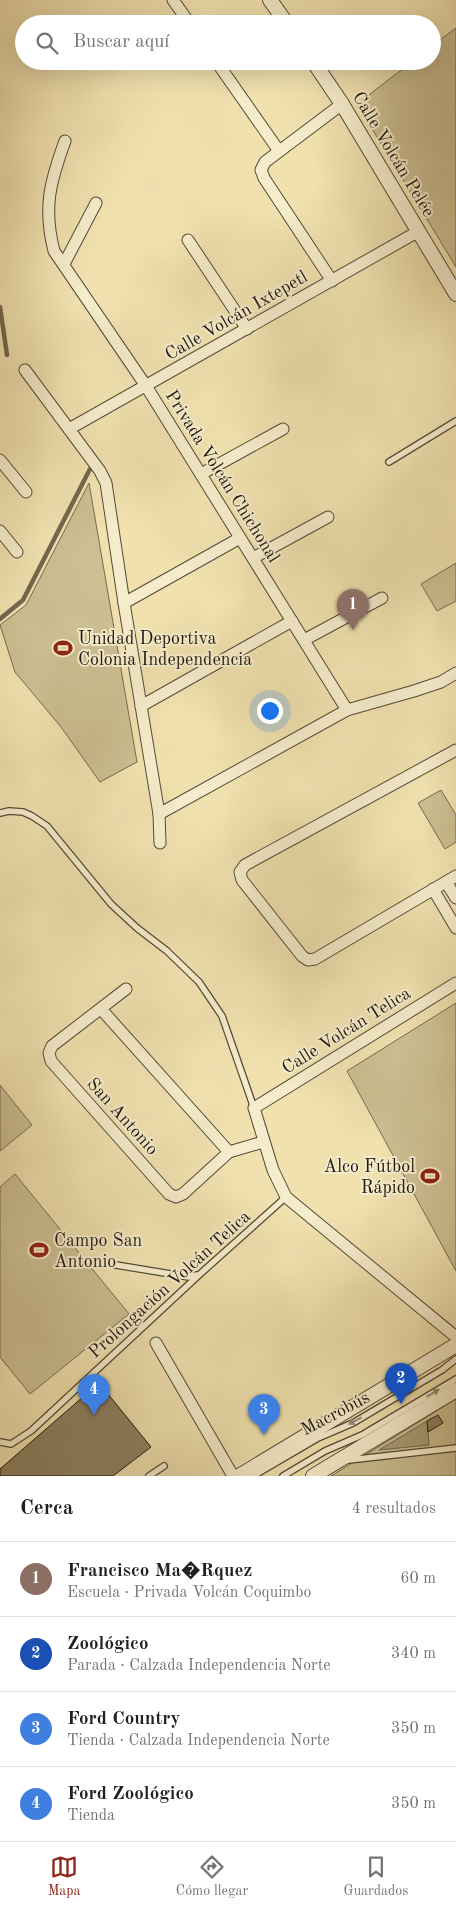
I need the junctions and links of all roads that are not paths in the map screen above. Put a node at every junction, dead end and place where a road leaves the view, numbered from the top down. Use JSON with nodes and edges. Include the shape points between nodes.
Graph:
{"nodes":[{"id":1,"x":173,"y":0,"type":"edge"},
{"id":2,"x":270,"y":0,"type":"edge"},
{"id":3,"x":184,"y":15,"type":"edge"},
{"id":4,"x":281,"y":15,"type":"edge"},
{"id":5,"x":222,"y":70,"type":"edge"},
{"id":6,"x":319,"y":70,"type":"edge"},
{"id":7,"x":342,"y":104,"type":"junction"},
{"id":8,"x":66,"y":141,"type":"dead end"},
{"id":9,"x":280,"y":150,"type":"junction"},
{"id":10,"x":96,"y":203,"type":"dead end"},
{"id":11,"x":419,"y":231,"type":"junction"},
{"id":12,"x":188,"y":240,"type":"dead end"},
{"id":13,"x":64,"y":264,"type":"junction"},
{"id":14,"x":332,"y":280,"type":"junction"},
{"id":15,"x":456,"y":294,"type":"edge"},
{"id":16,"x":247,"y":329,"type":"junction"},
{"id":17,"x":25,"y":370,"type":"dead end"},
{"id":18,"x":146,"y":386,"type":"junction"},
{"id":19,"x":456,"y":421,"type":"edge"},
{"id":20,"x":69,"y":429,"type":"junction"},
{"id":21,"x":283,"y":429,"type":"dead end"},
{"id":22,"x":0,"y":460,"type":"edge"},
{"id":23,"x":389,"y":462,"type":"dead end"},
{"id":24,"x":201,"y":474,"type":"junction"},
{"id":25,"x":26,"y":492,"type":"dead end"},
{"id":26,"x":328,"y":517,"type":"dead end"},
{"id":27,"x":0,"y":531,"type":"edge"},
{"id":28,"x":240,"y":538,"type":"junction"},
{"id":29,"x":17,"y":552,"type":"dead end"},
{"id":30,"x":253,"y":558,"type":"junction"},
{"id":31,"x":382,"y":598,"type":"dead end"},
{"id":32,"x":124,"y":603,"type":"junction"},
{"id":33,"x":292,"y":621,"type":"junction"},
{"id":34,"x":304,"y":640,"type":"junction"},
{"id":35,"x":456,"y":673,"type":"edge"},
{"id":36,"x":141,"y":706,"type":"junction"},
{"id":37,"x":347,"y":710,"type":"junction"},
{"id":38,"x":456,"y":750,"type":"edge"},
{"id":39,"x":0,"y":813,"type":"edge"},
{"id":40,"x":160,"y":814,"type":"junction"},
{"id":41,"x":160,"y":843,"type":"dead end"},
{"id":42,"x":451,"y":879,"type":"edge"},
{"id":43,"x":433,"y":890,"type":"junction"},
{"id":44,"x":456,"y":899,"type":"edge"},
{"id":45,"x":444,"y":908,"type":"junction"},
{"id":46,"x":456,"y":928,"type":"edge"},
{"id":47,"x":456,"y":983,"type":"edge"},
{"id":48,"x":126,"y":989,"type":"dead end"},
{"id":49,"x":101,"y":1008,"type":"junction"},
{"id":50,"x":254,"y":1108,"type":"junction"},
{"id":51,"x":263,"y":1142,"type":"junction"},
{"id":52,"x":229,"y":1152,"type":"junction"},
{"id":53,"x":286,"y":1197,"type":"junction"},
{"id":54,"x":116,"y":1265,"type":"dead end"},
{"id":55,"x":200,"y":1274,"type":"junction"},
{"id":56,"x":456,"y":1337,"type":"edge"},
{"id":57,"x":156,"y":1343,"type":"dead end"},
{"id":58,"x":456,"y":1345,"type":"edge"},
{"id":59,"x":456,"y":1359,"type":"edge"},
{"id":60,"x":456,"y":1388,"type":"edge"},
{"id":61,"x":0,"y":1442,"type":"edge"},
{"id":62,"x":456,"y":1448,"type":"edge"},
{"id":63,"x":338,"y":1461,"type":"junction"},
{"id":64,"x":164,"y":1466,"type":"dead end"},
{"id":65,"x":149,"y":1476,"type":"edge"},
{"id":66,"x":233,"y":1476,"type":"edge"},
{"id":67,"x":239,"y":1476,"type":"edge"},
{"id":68,"x":253,"y":1476,"type":"edge"},
{"id":69,"x":283,"y":1476,"type":"edge"},
{"id":70,"x":313,"y":1476,"type":"edge"}],
"edges":[{"from":1,"to":3,"type":"street"},
{"from":2,"to":4,"type":"street"},
{"from":5,"to":9,"type":"street"},
{"from":6,"to":7,"type":"street","name":"Calle Volcán Pelée"},
{"from":7,"to":9,"type":"street"},
{"from":7,"to":11,"type":"street","name":"Calle Volcán Pelée"},
{"from":8,"to":13,"type":"street","name":"Privada Volcán Chichonal","via":[[50,184],[48,212],[54,252]]},
{"from":9,"to":14,"type":"street","via":[[265,162],[261,170],[264,178]]},
{"from":10,"to":13,"type":"street"},
{"from":11,"to":14,"type":"street","name":"Calle Volcán Ixtepetl"},
{"from":11,"to":15,"type":"street","name":"Calle Volcán Pelée"},
{"from":12,"to":16,"type":"street"},
{"from":13,"to":18,"type":"street","name":"Privada Volcán Chichonal"},
{"from":14,"to":16,"type":"street","name":"Calle Volcán Ixtepetl"},
{"from":16,"to":18,"type":"street","name":"Calle Volcán Ixtepetl"},
{"from":17,"to":20,"type":"street"},
{"from":18,"to":20,"type":"street","name":"Calle Volcán Ixtepetl"},
{"from":18,"to":24,"type":"street","name":"Privada Volcán Chichonal"},
{"from":19,"to":23,"type":"lane"},
{"from":20,"to":32,"type":"street","via":[[106,483]]},
{"from":21,"to":24,"type":"street"},
{"from":22,"to":25,"type":"street"},
{"from":24,"to":28,"type":"street","name":"Privada Volcán Chichonal"},
{"from":26,"to":30,"type":"street"},
{"from":27,"to":29,"type":"street"},
{"from":28,"to":30,"type":"street","name":"Privada Volcán Chichonal"},
{"from":28,"to":32,"type":"street"},
{"from":30,"to":33,"type":"street","name":"Privada Volcán Chichonal"},
{"from":31,"to":34,"type":"street"},
{"from":32,"to":36,"type":"street"},
{"from":33,"to":34,"type":"street","name":"Privada Volcán Chichonal"},
{"from":33,"to":36,"type":"street"},
{"from":34,"to":37,"type":"street","name":"Privada Volcán Chichonal"},
{"from":35,"to":37,"type":"street","via":[[441,682]]},
{"from":36,"to":40,"type":"street"},
{"from":37,"to":40,"type":"street"},
{"from":38,"to":43,"type":"street","via":[[245,865],[240,872],[242,880],[308,960]]},
{"from":39,"to":50,"type":"lane","via":[[23,812],[46,826],[111,904],[199,982],[222,1016]]},
{"from":40,"to":41,"type":"street"},
{"from":42,"to":43,"type":"street"},
{"from":42,"to":44,"type":"street"},
{"from":43,"to":45,"type":"street"},
{"from":44,"to":45,"type":"street"},
{"from":45,"to":46,"type":"street"},
{"from":47,"to":50,"type":"street","name":"Calle Volcán Telica"},
{"from":48,"to":49,"type":"street","name":"San Antonio"},
{"from":49,"to":52,"type":"street"},
{"from":49,"to":52,"type":"street","name":"San Antonio","via":[[52,1046],[49,1053],[51,1061],[169,1194],[176,1197],[183,1194]]},
{"from":50,"to":51,"type":"street"},
{"from":51,"to":52,"type":"street","name":"San Antonio"},
{"from":51,"to":53,"type":"street"},
{"from":53,"to":55,"type":"lane","name":"Prolongación Volcán Telica"},
{"from":53,"to":56,"type":"street"},
{"from":54,"to":55,"type":"lane","via":[[189,1277]]},
{"from":55,"to":61,"type":"lane","name":"Prolongación Volcán Telica","via":[[31,1431],[11,1444]]},
{"from":57,"to":66,"type":"street"},
{"from":58,"to":67,"type":"street"},
{"from":59,"to":68,"type":"lane","name":"Macrobús","one_way":true,"via":[[353,1423],[318,1438]]},
{"from":60,"to":63,"type":"street"},
{"from":69,"to":60,"type":"lane","name":"Macrobús","one_way":true,"via":[[325,1451]]},
{"from":62,"to":63,"type":"lane"},
{"from":63,"to":70,"type":"street"},
{"from":64,"to":65,"type":"lane"}]}
